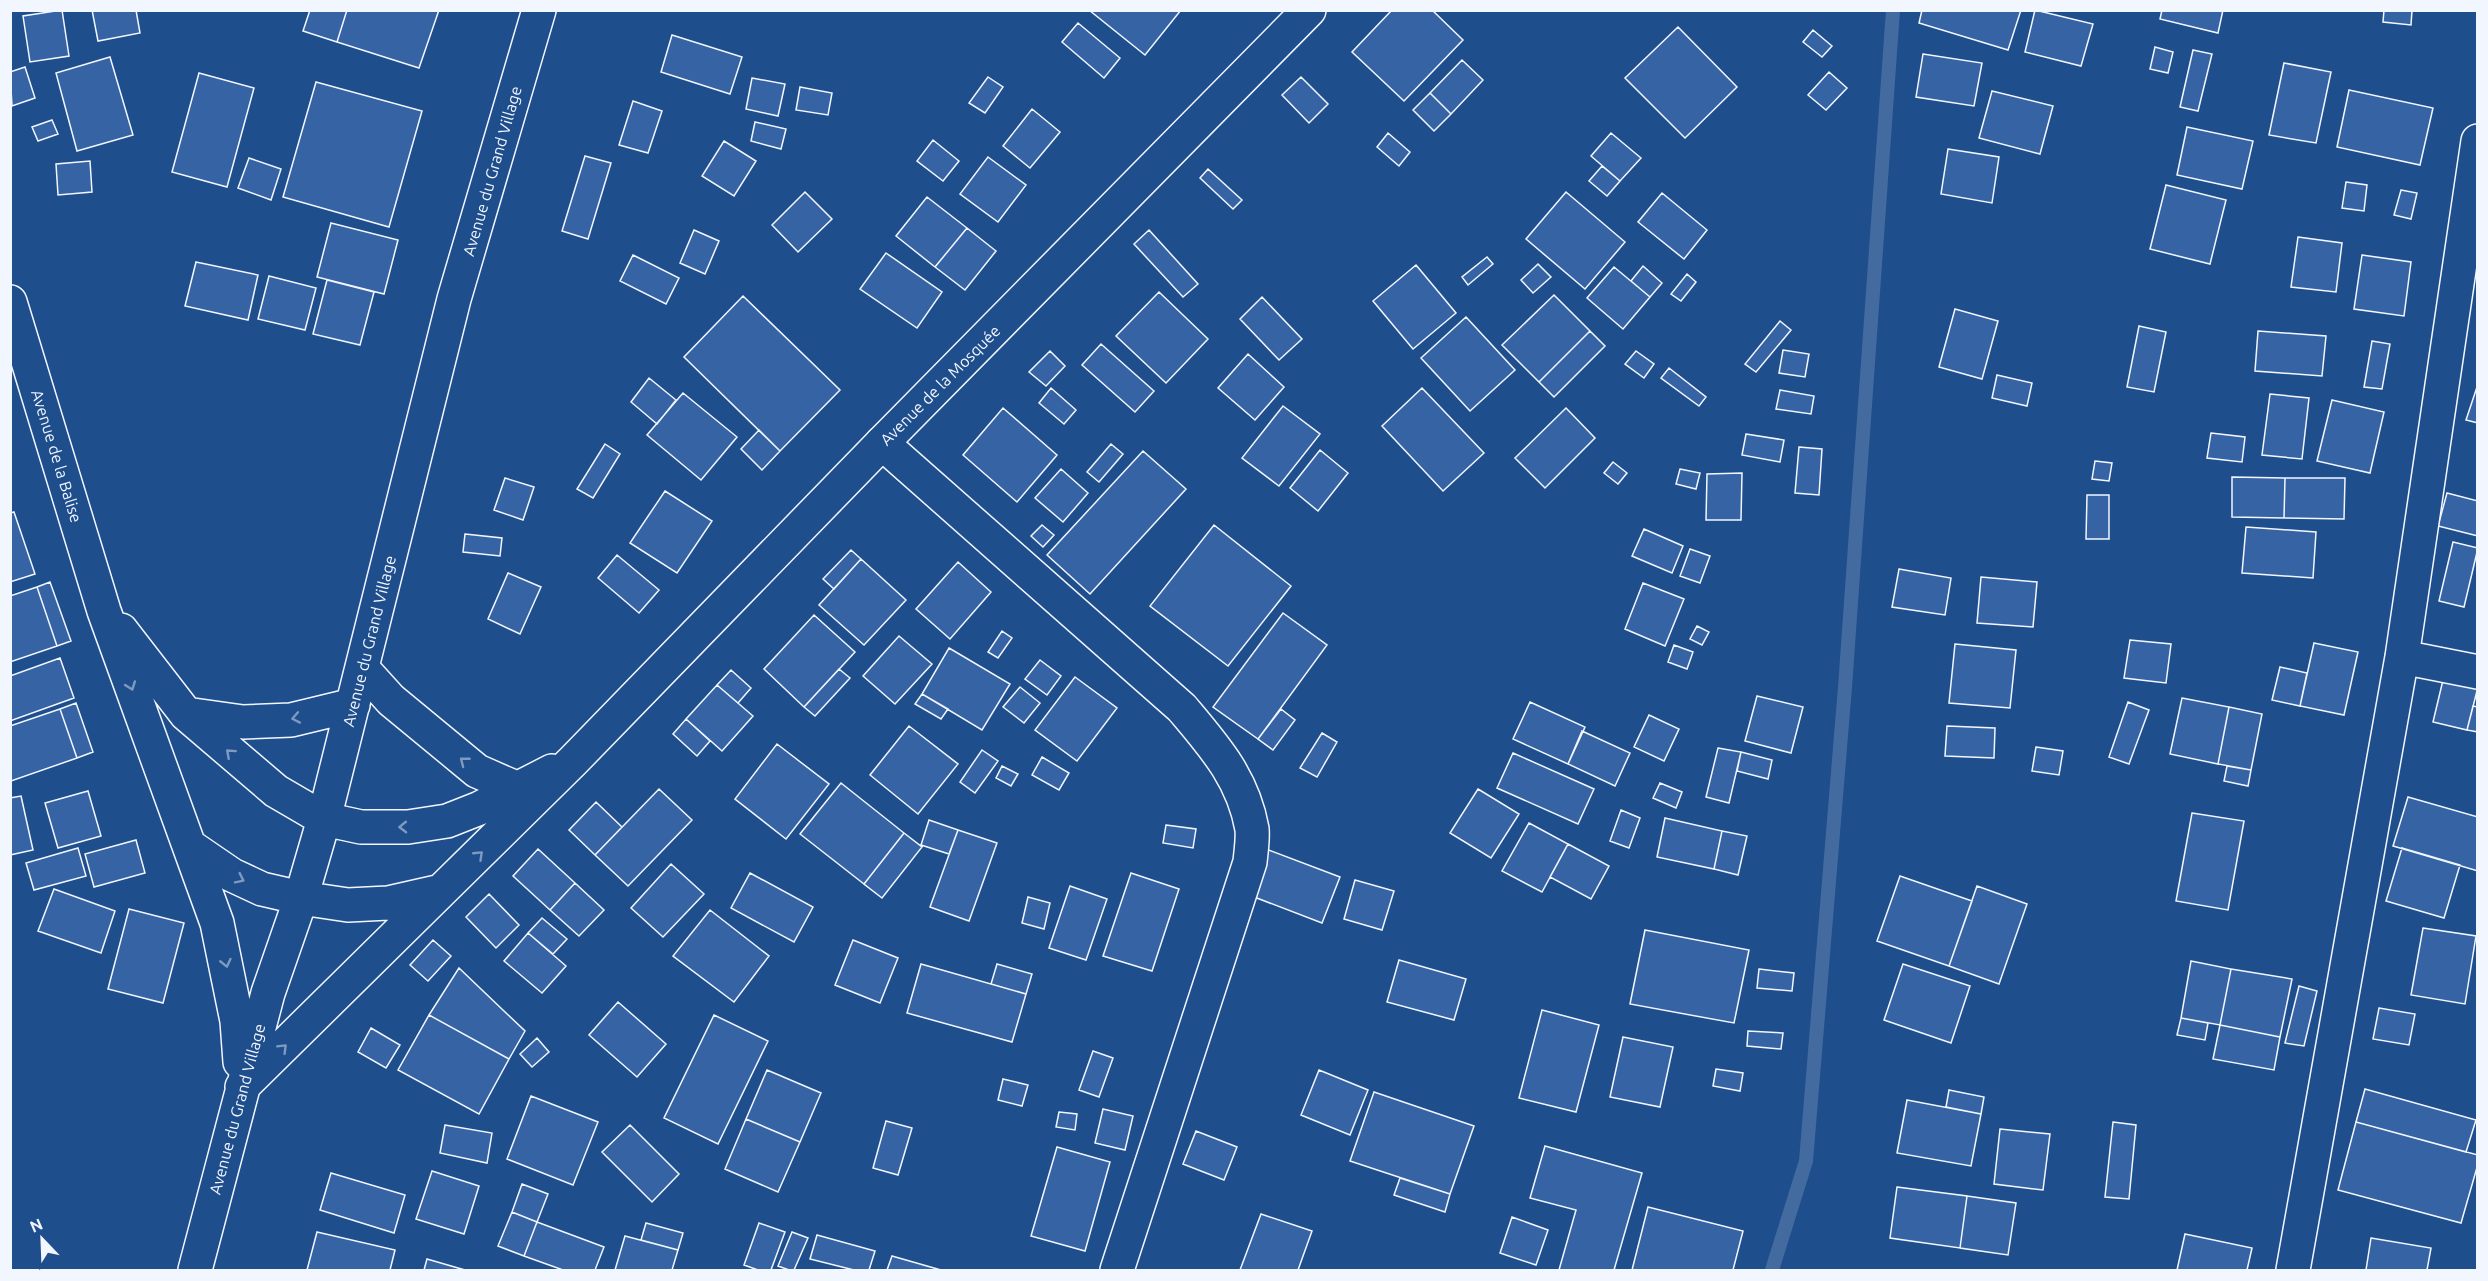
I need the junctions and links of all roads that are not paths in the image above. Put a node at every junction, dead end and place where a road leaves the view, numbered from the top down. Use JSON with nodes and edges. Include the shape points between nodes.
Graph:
{"nodes":[{"id":1,"x":539,"y":10,"type":"edge"},
{"id":2,"x":1309,"y":10,"type":"edge"},
{"id":3,"x":2478,"y":141,"type":"edge"},
{"id":4,"x":10,"y":302,"type":"edge"},
{"id":5,"x":882,"y":443,"type":"junction"},
{"id":6,"x":104,"y":611,"type":"junction"},
{"id":7,"x":2402,"y":657,"type":"junction"},
{"id":8,"x":362,"y":668,"type":"junction"},
{"id":9,"x":2478,"y":672,"type":"edge"},
{"id":10,"x":353,"y":705,"type":"junction"},
{"id":11,"x":186,"y":714,"type":"junction"},
{"id":12,"x":573,"y":761,"type":"junction"},
{"id":13,"x":516,"y":788,"type":"junction"},
{"id":14,"x":324,"y":819,"type":"junction"},
{"id":15,"x":191,"y":847,"type":"junction"},
{"id":16,"x":441,"y":891,"type":"junction"},
{"id":17,"x":301,"y":897,"type":"junction"},
{"id":18,"x":241,"y":1089,"type":"junction"},
{"id":19,"x":195,"y":1270,"type":"edge"},
{"id":20,"x":1117,"y":1270,"type":"edge"},
{"id":21,"x":2293,"y":1270,"type":"edge"}],
"edges":[{"from":1,"to":8,"type":"street","name":"Avenue du Grand Village","via":[[454,299]]},
{"from":2,"to":5,"type":"street","name":"Avenue de la Mosquée"},
{"from":3,"to":7,"type":"street"},
{"from":4,"to":6,"type":"street","name":"Avenue de la Balise"},
{"from":5,"to":12,"type":"street","name":"Avenue de la Mosquée"},
{"from":5,"to":20,"type":"street","via":[[1182,708],[1222,756],[1242,795],[1252,831],[1250,862]]},
{"from":6,"to":11,"type":"street"},
{"from":6,"to":15,"type":"street","name":"Avenue de la Balise","one_way":true},
{"from":7,"to":9,"type":"street"},
{"from":7,"to":21,"type":"street"},
{"from":8,"to":10,"type":"street","name":"Avenue du Grand Village"},
{"from":13,"to":8,"type":"street","one_way":true,"via":[[477,771],[391,700]]},
{"from":10,"to":11,"type":"street","one_way":true,"via":[[291,720],[243,722]]},
{"from":10,"to":14,"type":"street","name":"Avenue du Grand Village"},
{"from":14,"to":11,"type":"street","one_way":true,"via":[[276,791]]},
{"from":12,"to":13,"type":"street"},
{"from":16,"to":12,"type":"street","name":"Avenue de la Mosquée","one_way":true},
{"from":13,"to":14,"type":"street","one_way":true,"via":[[447,821],[408,827],[361,826]]},
{"from":14,"to":17,"type":"street","name":"Avenue du Grand Village"},
{"from":15,"to":17,"type":"street","one_way":true,"via":[[232,875],[262,889]]},
{"from":15,"to":18,"type":"street","name":"Avenue de la Balise","one_way":true,"via":[[217,923],[231,985]]},
{"from":16,"to":17,"type":"street","via":[[388,903],[348,905]]},
{"from":18,"to":16,"type":"street","name":"Avenue de la Mosquée","one_way":true},
{"from":17,"to":18,"type":"street","name":"Avenue du Grand Village"},
{"from":18,"to":19,"type":"street","name":"Avenue du Grand Village"}]}
